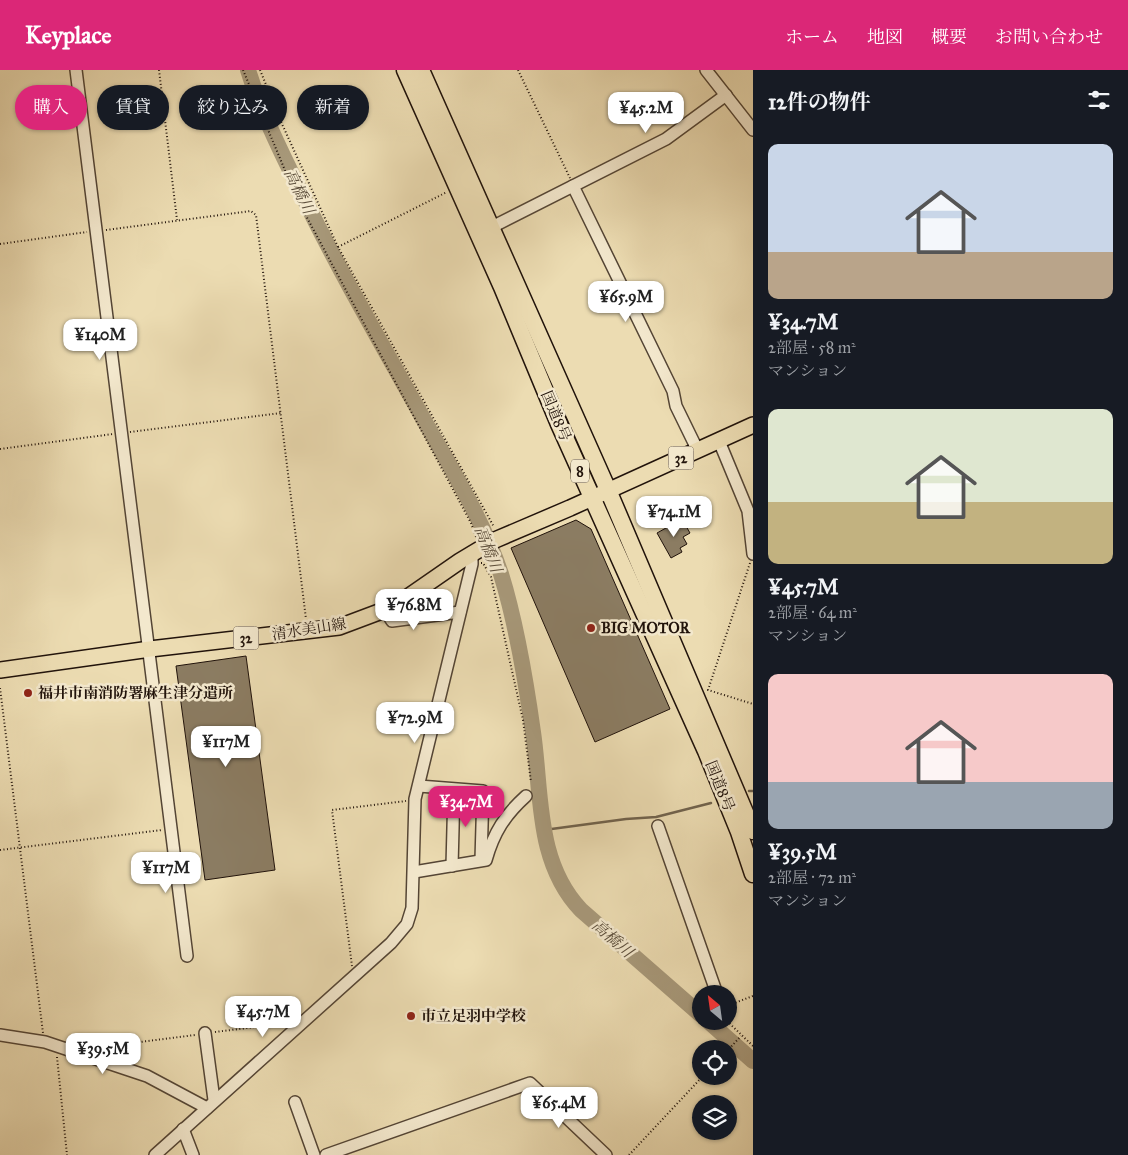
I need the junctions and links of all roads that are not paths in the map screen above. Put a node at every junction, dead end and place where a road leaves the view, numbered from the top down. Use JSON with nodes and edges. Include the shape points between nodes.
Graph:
{"nodes":[{"id":1,"x":76,"y":70,"type":"edge"},
{"id":2,"x":405,"y":70,"type":"edge"},
{"id":3,"x":421,"y":70,"type":"edge"},
{"id":4,"x":706,"y":70,"type":"edge"},
{"id":5,"x":726,"y":96,"type":"junction"},
{"id":6,"x":753,"y":130,"type":"edge"},
{"id":7,"x":573,"y":186,"type":"junction"},
{"id":8,"x":492,"y":227,"type":"junction"},
{"id":9,"x":753,"y":425,"type":"edge"},
{"id":10,"x":719,"y":441,"type":"junction"},
{"id":11,"x":698,"y":451,"type":"junction"},
{"id":12,"x":608,"y":490,"type":"junction"},
{"id":13,"x":592,"y":498,"type":"junction"},
{"id":14,"x":753,"y":554,"type":"edge"},
{"id":15,"x":475,"y":555,"type":"junction"},
{"id":16,"x":385,"y":610,"type":"junction"},
{"id":17,"x":460,"y":612,"type":"junction"},
{"id":18,"x":150,"y":649,"type":"junction"},
{"id":19,"x":0,"y":670,"type":"edge"},
{"id":20,"x":419,"y":786,"type":"junction"},
{"id":21,"x":454,"y":790,"type":"junction"},
{"id":22,"x":526,"y":796,"type":"dead end"},
{"id":23,"x":658,"y":826,"type":"dead end"},
{"id":24,"x":753,"y":831,"type":"edge"},
{"id":25,"x":481,"y":860,"type":"junction"},
{"id":26,"x":452,"y":866,"type":"junction"},
{"id":27,"x":414,"y":872,"type":"junction"},
{"id":28,"x":753,"y":874,"type":"edge"},
{"id":29,"x":187,"y":956,"type":"dead end"},
{"id":30,"x":714,"y":985,"type":"edge"},
{"id":31,"x":205,"y":1033,"type":"road end"},
{"id":32,"x":0,"y":1035,"type":"edge"},
{"id":33,"x":296,"y":1102,"type":"dead end"},
{"id":34,"x":211,"y":1104,"type":"junction"},
{"id":35,"x":183,"y":1129,"type":"junction"},
{"id":36,"x":155,"y":1155,"type":"edge"},
{"id":37,"x":193,"y":1155,"type":"edge"},
{"id":38,"x":314,"y":1155,"type":"edge"},
{"id":39,"x":326,"y":1155,"type":"edge"},
{"id":40,"x":606,"y":1155,"type":"edge"}],
"edges":[{"from":1,"to":18,"type":"street"},
{"from":2,"to":13,"type":"highway","name":"国道8号","number":"8"},
{"from":3,"to":8,"type":"highway","name":"国道8号","number":"8"},
{"from":4,"to":5,"type":"street"},
{"from":5,"to":6,"type":"street"},
{"from":5,"to":7,"type":"street","via":[[666,139]]},
{"from":7,"to":8,"type":"street"},
{"from":7,"to":11,"type":"street","via":[[674,391],[676,406]]},
{"from":8,"to":12,"type":"highway","name":"国道8号","number":"8"},
{"from":9,"to":10,"type":"main road","name":"清水美山線","number":"32"},
{"from":10,"to":11,"type":"main road","name":"清水美山線","number":"32"},
{"from":10,"to":14,"type":"street","via":[[748,511]]},
{"from":11,"to":12,"type":"main road","name":"清水美山線","number":"32"},
{"from":12,"to":13,"type":"main road","name":"清水美山線","number":"32"},
{"from":12,"to":24,"type":"highway","name":"国道8号","number":"8"},
{"from":13,"to":15,"type":"main road","name":"清水美山線","number":"32","via":[[498,538]]},
{"from":13,"to":28,"type":"highway","name":"国道8号","number":"8","via":[[706,751]]},
{"from":15,"to":16,"type":"main road","name":"清水美山線","number":"32"},
{"from":15,"to":17,"type":"street"},
{"from":16,"to":17,"type":"street","via":[[392,621]]},
{"from":16,"to":18,"type":"main road","name":"清水美山線","number":"32","via":[[340,627]]},
{"from":17,"to":20,"type":"street"},
{"from":18,"to":19,"type":"main road","name":"清水美山線","number":"32"},
{"from":18,"to":29,"type":"street"},
{"from":20,"to":21,"type":"street"},
{"from":20,"to":27,"type":"street"},
{"from":21,"to":25,"type":"street","via":[[483,791]]},
{"from":21,"to":26,"type":"street"},
{"from":22,"to":25,"type":"street","via":[[500,824],[486,860]]},
{"from":23,"to":30,"type":"street"},
{"from":25,"to":26,"type":"street"},
{"from":26,"to":27,"type":"street"},
{"from":27,"to":34,"type":"street","via":[[412,908],[407,924],[391,943]]},
{"from":31,"to":34,"type":"street"},
{"from":32,"to":34,"type":"street","via":[[50,1044],[147,1076]]},
{"from":33,"to":38,"type":"street"},
{"from":34,"to":35,"type":"street"},
{"from":35,"to":36,"type":"street"},
{"from":35,"to":37,"type":"street"},
{"from":39,"to":40,"type":"street","via":[[530,1083]]}]}
